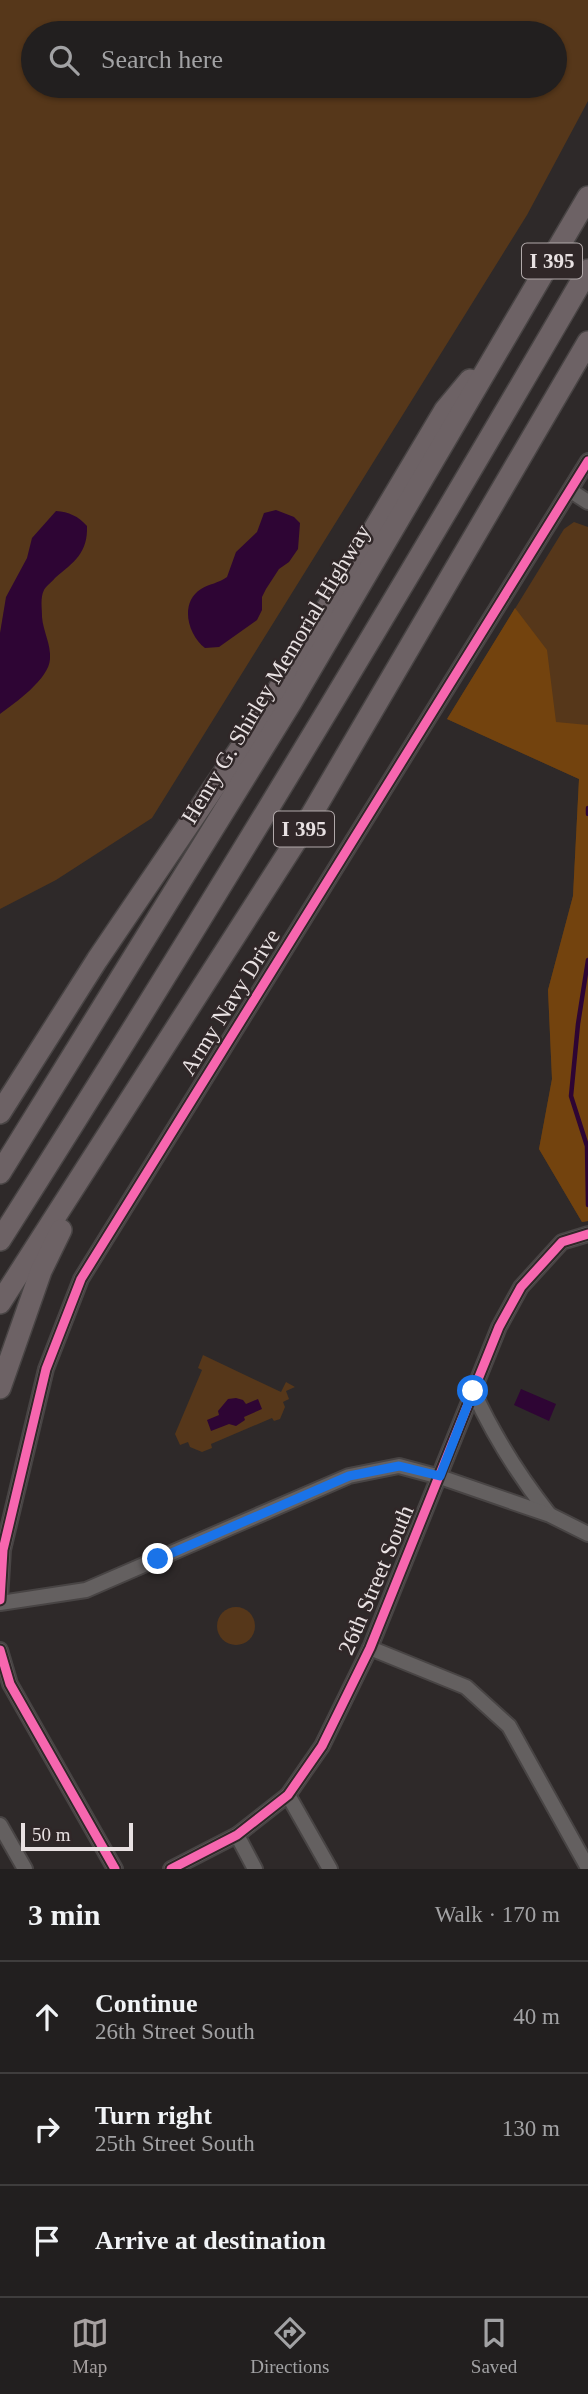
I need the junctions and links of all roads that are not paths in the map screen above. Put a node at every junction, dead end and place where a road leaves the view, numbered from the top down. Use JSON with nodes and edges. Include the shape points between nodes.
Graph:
{"nodes":[{"id":1,"x":588,"y":197,"type":"edge"},
{"id":2,"x":588,"y":270,"type":"edge"},
{"id":3,"x":515,"y":324,"type":"junction"},
{"id":4,"x":588,"y":342,"type":"edge"},
{"id":5,"x":588,"y":461,"type":"edge"},
{"id":6,"x":571,"y":491,"type":"junction"},
{"id":7,"x":588,"y":502,"type":"edge"},
{"id":8,"x":0,"y":1113,"type":"edge"},
{"id":9,"x":103,"y":1146,"type":"junction"},
{"id":10,"x":0,"y":1174,"type":"edge"},
{"id":11,"x":588,"y":1234,"type":"edge"},
{"id":12,"x":0,"y":1240,"type":"edge"},
{"id":13,"x":0,"y":1303,"type":"edge"},
{"id":14,"x":0,"y":1388,"type":"edge"},
{"id":15,"x":473,"y":1391,"type":"junction"},
{"id":16,"x":440,"y":1476,"type":"junction"},
{"id":17,"x":550,"y":1515,"type":"junction"},
{"id":18,"x":588,"y":1534,"type":"edge"},
{"id":19,"x":0,"y":1601,"type":"edge"},
{"id":20,"x":370,"y":1648,"type":"junction"},
{"id":21,"x":0,"y":1650,"type":"edge"},
{"id":22,"x":288,"y":1795,"type":"junction"},
{"id":23,"x":0,"y":1825,"type":"edge"},
{"id":24,"x":236,"y":1835,"type":"junction"},
{"id":25,"x":588,"y":1868,"type":"edge"},
{"id":26,"x":25,"y":1869,"type":"edge"},
{"id":27,"x":115,"y":1869,"type":"edge"},
{"id":28,"x":171,"y":1869,"type":"edge"},
{"id":29,"x":255,"y":1869,"type":"edge"},
{"id":30,"x":330,"y":1869,"type":"edge"}],
"edges":[{"from":1,"to":3,"type":"highway","name":"Henry G. Shirley Memorial Highway","number":"I 395"},
{"from":2,"to":12,"type":"highway","via":[[316,730]]},
{"from":3,"to":8,"type":"highway","via":[[445,410],[265,712]]},
{"from":3,"to":10,"type":"highway","name":"Henry G. Shirley Memorial Highway","number":"I 395","via":[[292,701]]},
{"from":4,"to":9,"type":"highway","number":"I 395","via":[[299,836]]},
{"from":5,"to":6,"type":"street","name":"Army Navy Drive"},
{"from":6,"to":7,"type":"street"},
{"from":6,"to":19,"type":"street","name":"Army Navy Drive","via":[[81,1279],[46,1369],[3,1550]]},
{"from":9,"to":13,"type":"highway","number":"I 395"},
{"from":9,"to":14,"type":"highway","via":[[41,1271]]},
{"from":11,"to":15,"type":"street","name":"26th Street South","via":[[562,1242],[521,1287]]},
{"from":15,"to":16,"type":"street","name":"26th Street South"},
{"from":15,"to":17,"type":"street","via":[[521,1479]]},
{"from":16,"to":17,"type":"street"},
{"from":16,"to":19,"type":"street","via":[[399,1466],[349,1476],[86,1590]]},
{"from":16,"to":20,"type":"street","name":"26th Street South"},
{"from":17,"to":18,"type":"street"},
{"from":20,"to":22,"type":"street","name":"26th Street South","via":[[322,1746]]},
{"from":20,"to":25,"type":"street","via":[[466,1686],[509,1726]]},
{"from":21,"to":27,"type":"street","via":[[10,1684]]},
{"from":22,"to":24,"type":"street","name":"26th Street South"},
{"from":22,"to":30,"type":"street"},
{"from":23,"to":26,"type":"street"},
{"from":24,"to":28,"type":"street","name":"26th Street South"},
{"from":24,"to":29,"type":"street"}]}
